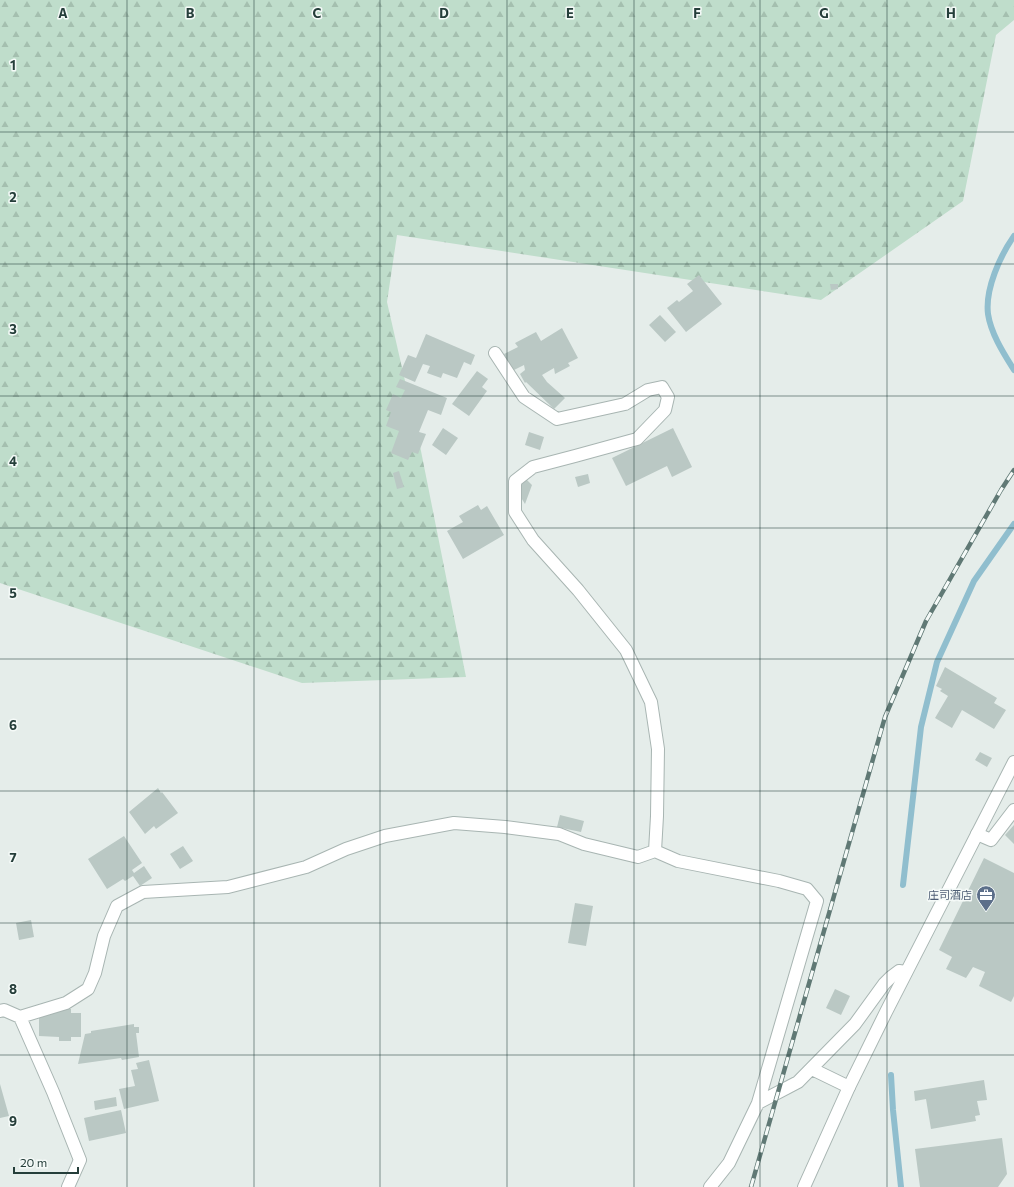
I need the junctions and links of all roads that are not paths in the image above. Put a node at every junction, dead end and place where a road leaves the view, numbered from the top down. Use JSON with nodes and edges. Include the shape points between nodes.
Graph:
{"nodes":[{"id":1,"x":495,"y":353,"type":"dead end"},
{"id":2,"x":1014,"y":762,"type":"edge"},
{"id":3,"x":1014,"y":810,"type":"edge"},
{"id":4,"x":977,"y":834,"type":"junction"},
{"id":5,"x":655,"y":850,"type":"junction"},
{"id":6,"x":906,"y":972,"type":"junction"},
{"id":7,"x":0,"y":1011,"type":"edge"},
{"id":8,"x":20,"y":1017,"type":"junction"},
{"id":9,"x":812,"y":1069,"type":"junction"},
{"id":10,"x":849,"y":1087,"type":"junction"},
{"id":11,"x":758,"y":1103,"type":"junction"},
{"id":12,"x":68,"y":1187,"type":"edge"},
{"id":13,"x":710,"y":1187,"type":"edge"},
{"id":14,"x":804,"y":1187,"type":"edge"}],
"edges":[{"from":1,"to":5,"type":"street","via":[[524,397],[557,419],[625,404],[648,390],[662,387],[668,398],[665,410],[637,439],[533,467],[515,481],[514,512],[533,540],[578,590],[626,650],[651,702],[658,750]]},
{"from":2,"to":4,"type":"street"},
{"from":3,"to":4,"type":"street","via":[[991,840]]},
{"from":4,"to":6,"type":"street"},
{"from":5,"to":8,"type":"street","via":[[638,857],[584,844],[559,834],[454,823],[385,836],[346,849],[306,867],[228,887],[143,892],[118,906],[104,936],[95,973],[88,989],[66,1002]]},
{"from":5,"to":11,"type":"street","via":[[678,861],[807,888],[817,901]]},
{"from":6,"to":9,"type":"street","via":[[899,971],[891,977],[855,1024]]},
{"from":6,"to":10,"type":"street"},
{"from":7,"to":8,"type":"street","via":[[4,1010]]},
{"from":8,"to":12,"type":"street","via":[[80,1160]]},
{"from":9,"to":10,"type":"street"},
{"from":9,"to":11,"type":"street","via":[[798,1082]]},
{"from":10,"to":14,"type":"street"},
{"from":11,"to":13,"type":"street","via":[[729,1163]]}]}
